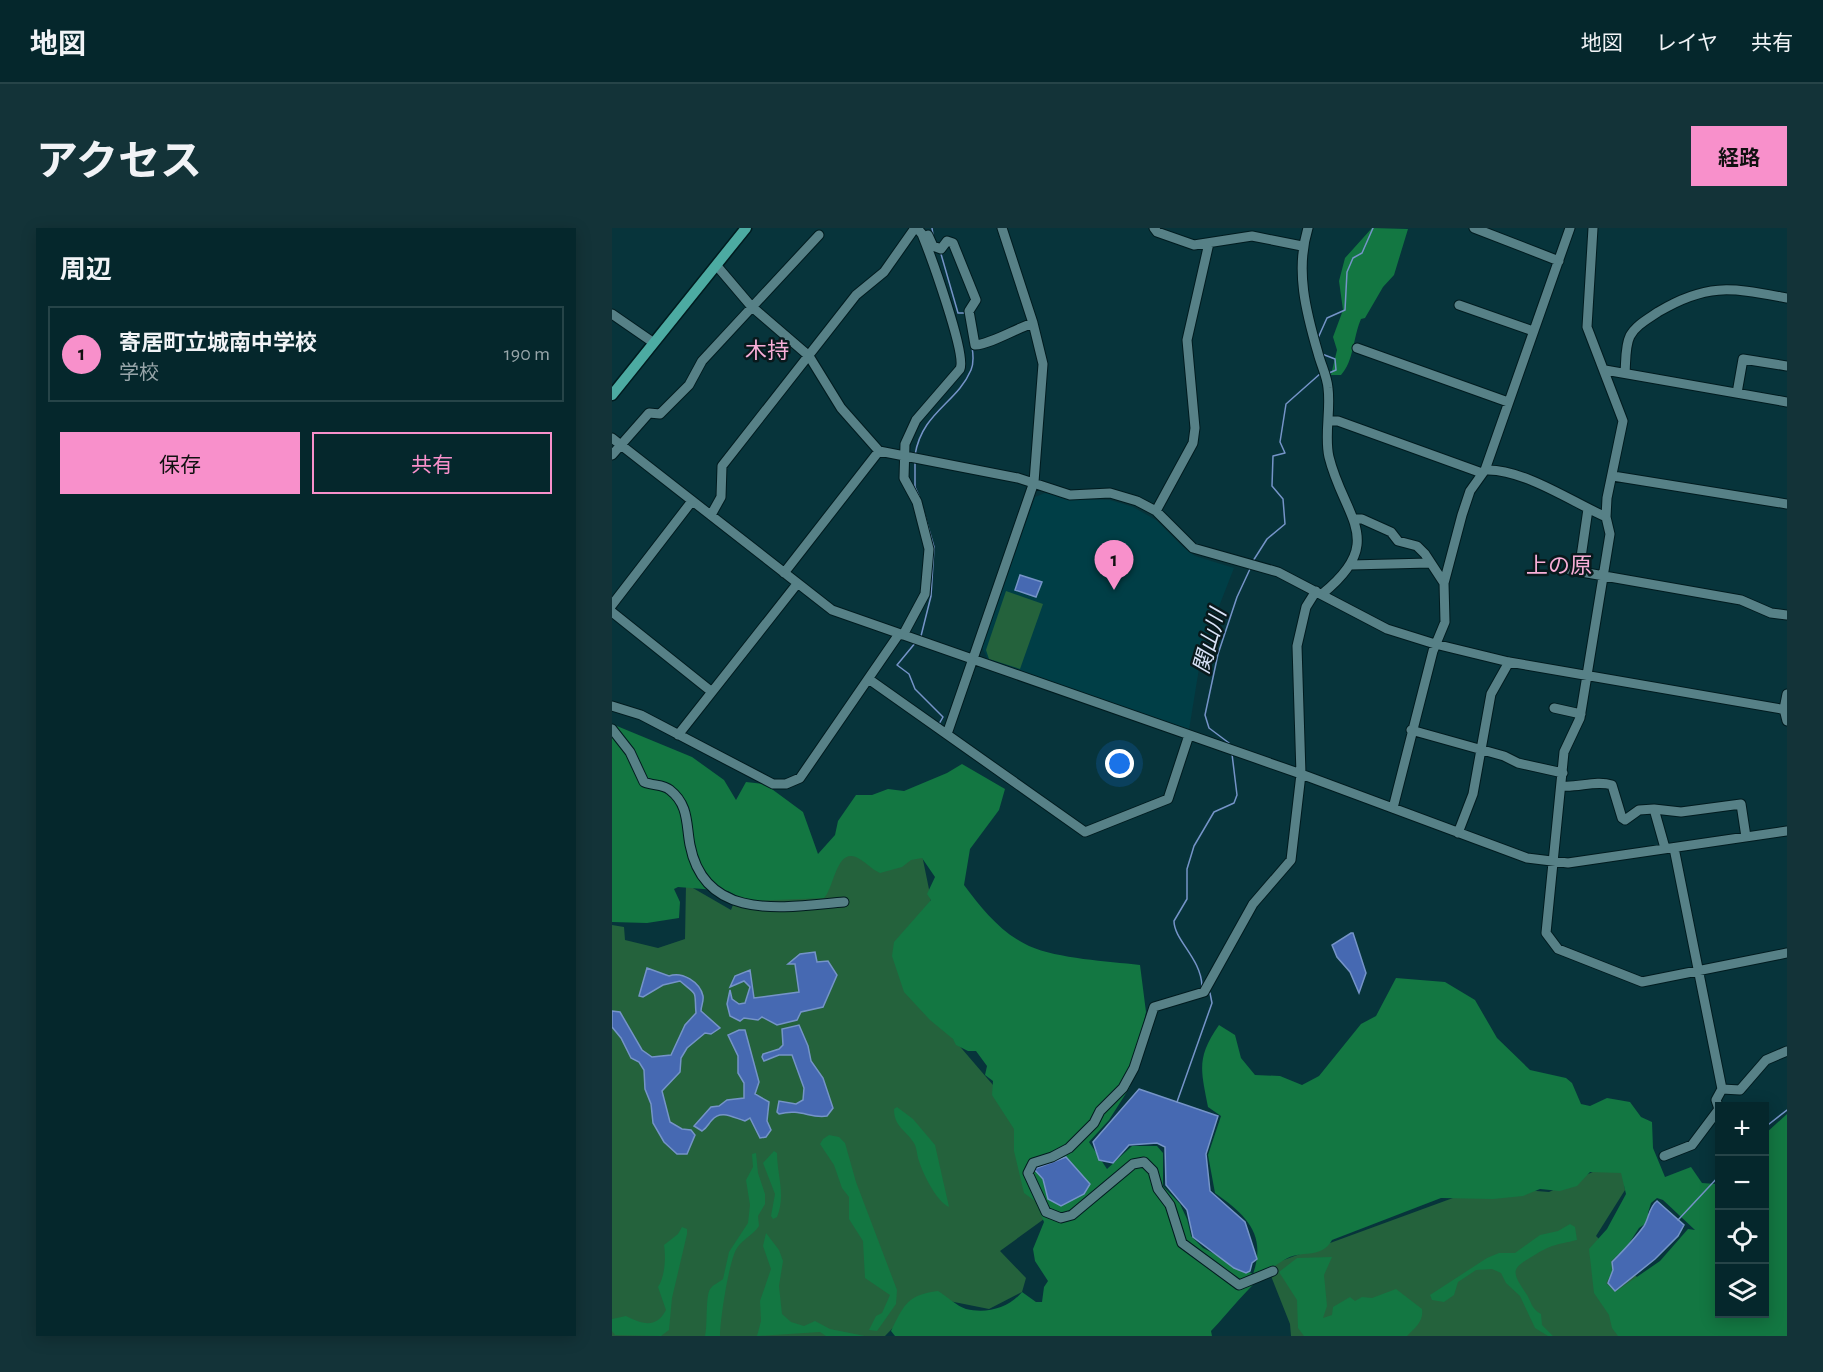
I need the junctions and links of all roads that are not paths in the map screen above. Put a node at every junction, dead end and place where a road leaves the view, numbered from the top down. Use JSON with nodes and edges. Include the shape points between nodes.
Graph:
{"nodes":[{"id":1,"x":746,"y":228,"type":"edge"},
{"id":2,"x":1002,"y":228,"type":"edge"},
{"id":3,"x":1154,"y":228,"type":"edge"},
{"id":4,"x":1308,"y":228,"type":"edge"},
{"id":5,"x":1474,"y":228,"type":"edge"},
{"id":6,"x":1500,"y":228,"type":"edge"},
{"id":7,"x":1570,"y":228,"type":"edge"},
{"id":8,"x":1593,"y":228,"type":"edge"},
{"id":9,"x":917,"y":229,"type":"edge"},
{"id":10,"x":819,"y":235,"type":"dead end"},
{"id":11,"x":1496,"y":238,"type":"junction"},
{"id":12,"x":1209,"y":243,"type":"junction"},
{"id":13,"x":1302,"y":246,"type":"junction"},
{"id":14,"x":1559,"y":261,"type":"junction"},
{"id":15,"x":717,"y":266,"type":"junction"},
{"id":16,"x":1787,"y":298,"type":"edge"},
{"id":17,"x":1459,"y":305,"type":"dead end"},
{"id":18,"x":751,"y":306,"type":"junction"},
{"id":19,"x":612,"y":314,"type":"edge"},
{"id":20,"x":1033,"y":323,"type":"junction"},
{"id":21,"x":1533,"y":332,"type":"junction"},
{"id":22,"x":654,"y":343,"type":"junction"},
{"id":23,"x":1357,"y":348,"type":"dead end"},
{"id":24,"x":808,"y":356,"type":"junction"},
{"id":25,"x":1787,"y":366,"type":"edge"},
{"id":26,"x":1605,"y":370,"type":"junction"},
{"id":27,"x":1625,"y":373,"type":"junction"},
{"id":28,"x":1737,"y":393,"type":"junction"},
{"id":29,"x":612,"y":395,"type":"edge"},
{"id":30,"x":1508,"y":402,"type":"junction"},
{"id":31,"x":1787,"y":402,"type":"edge"},
{"id":32,"x":1330,"y":420,"type":"junction"},
{"id":33,"x":612,"y":438,"type":"edge"},
{"id":34,"x":621,"y":444,"type":"junction"},
{"id":35,"x":879,"y":451,"type":"junction"},
{"id":36,"x":612,"y":455,"type":"edge"},
{"id":37,"x":904,"y":456,"type":"junction"},
{"id":38,"x":1483,"y":471,"type":"junction"},
{"id":39,"x":1613,"y":476,"type":"junction"},
{"id":40,"x":1034,"y":482,"type":"junction"},
{"id":41,"x":692,"y":501,"type":"junction"},
{"id":42,"x":1787,"y":504,"type":"edge"},
{"id":43,"x":1588,"y":509,"type":"junction"},
{"id":44,"x":1156,"y":511,"type":"junction"},
{"id":45,"x":711,"y":515,"type":"junction"},
{"id":46,"x":1606,"y":517,"type":"junction"},
{"id":47,"x":1354,"y":519,"type":"junction"},
{"id":48,"x":1429,"y":563,"type":"junction"},
{"id":49,"x":1351,"y":565,"type":"junction"},
{"id":50,"x":784,"y":573,"type":"junction"},
{"id":51,"x":1604,"y":576,"type":"junction"},
{"id":52,"x":1443,"y":583,"type":"junction"},
{"id":53,"x":797,"y":584,"type":"junction"},
{"id":54,"x":1319,"y":593,"type":"junction"},
{"id":55,"x":612,"y":605,"type":"edge"},
{"id":56,"x":612,"y":612,"type":"edge"},
{"id":57,"x":1787,"y":615,"type":"edge"},
{"id":58,"x":901,"y":635,"type":"junction"},
{"id":59,"x":1435,"y":644,"type":"junction"},
{"id":60,"x":972,"y":660,"type":"junction"},
{"id":61,"x":1509,"y":663,"type":"junction"},
{"id":62,"x":1586,"y":677,"type":"junction"},
{"id":63,"x":870,"y":680,"type":"junction"},
{"id":64,"x":712,"y":692,"type":"junction"},
{"id":65,"x":1787,"y":694,"type":"edge"},
{"id":66,"x":612,"y":706,"type":"edge"},
{"id":67,"x":1554,"y":708,"type":"dead end"},
{"id":68,"x":1786,"y":710,"type":"edge"},
{"id":69,"x":1581,"y":714,"type":"junction"},
{"id":70,"x":1787,"y":721,"type":"edge"},
{"id":71,"x":612,"y":729,"type":"edge"},
{"id":72,"x":1412,"y":730,"type":"junction"},
{"id":73,"x":947,"y":734,"type":"junction"},
{"id":74,"x":678,"y":735,"type":"junction"},
{"id":75,"x":1190,"y":735,"type":"junction"},
{"id":76,"x":1482,"y":750,"type":"junction"},
{"id":77,"x":1563,"y":773,"type":"junction"},
{"id":78,"x":1301,"y":774,"type":"junction"},
{"id":79,"x":1560,"y":786,"type":"junction"},
{"id":80,"x":1393,"y":808,"type":"junction"},
{"id":81,"x":1654,"y":809,"type":"junction"},
{"id":82,"x":1787,"y":831,"type":"edge"},
{"id":83,"x":1458,"y":833,"type":"junction"},
{"id":84,"x":1746,"y":837,"type":"junction"},
{"id":85,"x":1670,"y":848,"type":"junction"},
{"id":86,"x":1554,"y":864,"type":"junction"},
{"id":87,"x":844,"y":902,"type":"dead end"},
{"id":88,"x":1787,"y":953,"type":"edge"},
{"id":89,"x":1699,"y":970,"type":"junction"},
{"id":90,"x":1787,"y":1051,"type":"edge"},
{"id":91,"x":1722,"y":1089,"type":"junction"},
{"id":92,"x":1664,"y":1156,"type":"dead end"},
{"id":93,"x":1273,"y":1271,"type":"dead end"}],
"edges":[{"from":1,"to":15,"type":"main road"},
{"from":2,"to":20,"type":"street"},
{"from":3,"to":12,"type":"street","via":[[1194,245]]},
{"from":4,"to":13,"type":"street"},
{"from":5,"to":11,"type":"street"},
{"from":6,"to":11,"type":"street"},
{"from":7,"to":14,"type":"street"},
{"from":8,"to":26,"type":"street","via":[[1587,327]]},
{"from":9,"to":20,"type":"street","via":[[927,232],[933,246],[941,249],[947,241],[953,243],[976,300],[969,311],[975,345]]},
{"from":9,"to":24,"type":"street","via":[[884,272],[856,295]]},
{"from":9,"to":37,"type":"street","via":[[953,322],[962,361],[960,369],[916,420]]},
{"from":10,"to":18,"type":"street"},
{"from":11,"to":14,"type":"street"},
{"from":12,"to":13,"type":"street","via":[[1252,236]]},
{"from":12,"to":44,"type":"street","via":[[1187,340],[1193,443]]},
{"from":13,"to":32,"type":"street","via":[[1302,291],[1328,384]]},
{"from":14,"to":21,"type":"street"},
{"from":15,"to":18,"type":"street"},
{"from":15,"to":22,"type":"main road"},
{"from":16,"to":27,"type":"street","via":[[1733,288],[1708,290],[1679,300],[1634,331],[1627,345]]},
{"from":17,"to":21,"type":"street"},
{"from":18,"to":24,"type":"street"},
{"from":18,"to":34,"type":"street","via":[[702,361],[689,385],[660,414],[649,413]]},
{"from":19,"to":22,"type":"street"},
{"from":20,"to":40,"type":"street","via":[[1044,372]]},
{"from":21,"to":30,"type":"street"},
{"from":22,"to":29,"type":"main road"},
{"from":23,"to":30,"type":"street"},
{"from":24,"to":35,"type":"street","via":[[841,408]]},
{"from":24,"to":45,"type":"street","via":[[722,466],[721,497]]},
{"from":25,"to":28,"type":"street","via":[[1743,359]]},
{"from":26,"to":27,"type":"street"},
{"from":26,"to":39,"type":"street","via":[[1623,421]]},
{"from":27,"to":28,"type":"street"},
{"from":28,"to":31,"type":"street"},
{"from":30,"to":38,"type":"street"},
{"from":32,"to":38,"type":"street"},
{"from":32,"to":47,"type":"street","via":[[1329,455]]},
{"from":33,"to":34,"type":"street"},
{"from":34,"to":36,"type":"street"},
{"from":34,"to":41,"type":"street"},
{"from":35,"to":37,"type":"street"},
{"from":35,"to":50,"type":"street"},
{"from":37,"to":40,"type":"street"},
{"from":37,"to":58,"type":"street","via":[[904,478],[917,502],[929,549],[925,594]]},
{"from":38,"to":43,"type":"street","via":[[1497,469],[1517,476]]},
{"from":38,"to":52,"type":"street","via":[[1470,491]]},
{"from":39,"to":42,"type":"street"},
{"from":39,"to":46,"type":"street"},
{"from":40,"to":44,"type":"street","via":[[1071,495],[1118,495]]},
{"from":40,"to":60,"type":"street"},
{"from":41,"to":45,"type":"street"},
{"from":41,"to":55,"type":"street"},
{"from":43,"to":46,"type":"street"},
{"from":43,"to":51,"type":"street","via":[[1574,571]]},
{"from":44,"to":54,"type":"street","via":[[1193,548],[1278,572]]},
{"from":45,"to":50,"type":"street"},
{"from":46,"to":51,"type":"street","via":[[1610,534]]},
{"from":47,"to":48,"type":"street","via":[[1362,519],[1391,532],[1398,541],[1417,546]]},
{"from":47,"to":49,"type":"street","via":[[1358,533]]},
{"from":48,"to":49,"type":"street"},
{"from":48,"to":52,"type":"street"},
{"from":49,"to":54,"type":"street","via":[[1337,582]]},
{"from":50,"to":53,"type":"street"},
{"from":51,"to":57,"type":"street","via":[[1741,600],[1771,613]]},
{"from":51,"to":62,"type":"street"},
{"from":52,"to":59,"type":"street","via":[[1445,622]]},
{"from":53,"to":58,"type":"street","via":[[832,610]]},
{"from":53,"to":64,"type":"street"},
{"from":54,"to":59,"type":"street","via":[[1388,629]]},
{"from":54,"to":78,"type":"street","via":[[1306,607],[1297,646]]},
{"from":56,"to":64,"type":"street"},
{"from":58,"to":60,"type":"street"},
{"from":58,"to":63,"type":"street"},
{"from":59,"to":61,"type":"street"},
{"from":59,"to":72,"type":"street"},
{"from":60,"to":73,"type":"street"},
{"from":60,"to":75,"type":"street"},
{"from":61,"to":62,"type":"street"},
{"from":61,"to":76,"type":"street","via":[[1491,694]]},
{"from":62,"to":68,"type":"street"},
{"from":62,"to":69,"type":"street"},
{"from":63,"to":73,"type":"street"},
{"from":63,"to":74,"type":"street","via":[[800,778],[786,784],[773,784]]},
{"from":64,"to":74,"type":"street"},
{"from":65,"to":68,"type":"street"},
{"from":66,"to":74,"type":"street","via":[[642,715]]},
{"from":67,"to":69,"type":"street"},
{"from":68,"to":70,"type":"street"},
{"from":69,"to":77,"type":"street","via":[[1564,752]]},
{"from":71,"to":87,"type":"street","via":[[630,752],[644,782],[669,789],[679,799],[688,818],[690,846],[696,861],[707,883],[716,890],[752,907]]},
{"from":72,"to":76,"type":"street"},
{"from":72,"to":80,"type":"street"},
{"from":73,"to":75,"type":"street","via":[[1085,832],[1168,799]]},
{"from":75,"to":78,"type":"street"},
{"from":76,"to":77,"type":"street"},
{"from":76,"to":83,"type":"street","via":[[1468,811]]},
{"from":77,"to":79,"type":"street"},
{"from":78,"to":80,"type":"street"},
{"from":78,"to":93,"type":"street","via":[[1291,860],[1253,904],[1204,992],[1154,1007],[1134,1068],[1123,1088],[1079,1139],[1061,1153],[1033,1163],[1028,1173],[1046,1212],[1061,1218],[1072,1215],[1133,1164],[1144,1162],[1153,1171],[1158,1189],[1170,1205],[1182,1243],[1239,1285]]},
{"from":79,"to":81,"type":"street","via":[[1572,788],[1602,782],[1612,785],[1625,820],[1639,810]]},
{"from":79,"to":86,"type":"street"},
{"from":80,"to":83,"type":"street"},
{"from":81,"to":84,"type":"street","via":[[1681,812],[1741,804]]},
{"from":81,"to":85,"type":"street"},
{"from":82,"to":84,"type":"street"},
{"from":83,"to":86,"type":"street"},
{"from":84,"to":85,"type":"street"},
{"from":85,"to":86,"type":"street"},
{"from":85,"to":89,"type":"street"},
{"from":86,"to":89,"type":"street","via":[[1546,928],[1548,938],[1558,949],[1642,982]]},
{"from":88,"to":89,"type":"street"},
{"from":89,"to":91,"type":"street"},
{"from":90,"to":91,"type":"street","via":[[1766,1060],[1740,1090]]},
{"from":91,"to":92,"type":"street","via":[[1716,1100],[1719,1109],[1692,1145]]}]}
